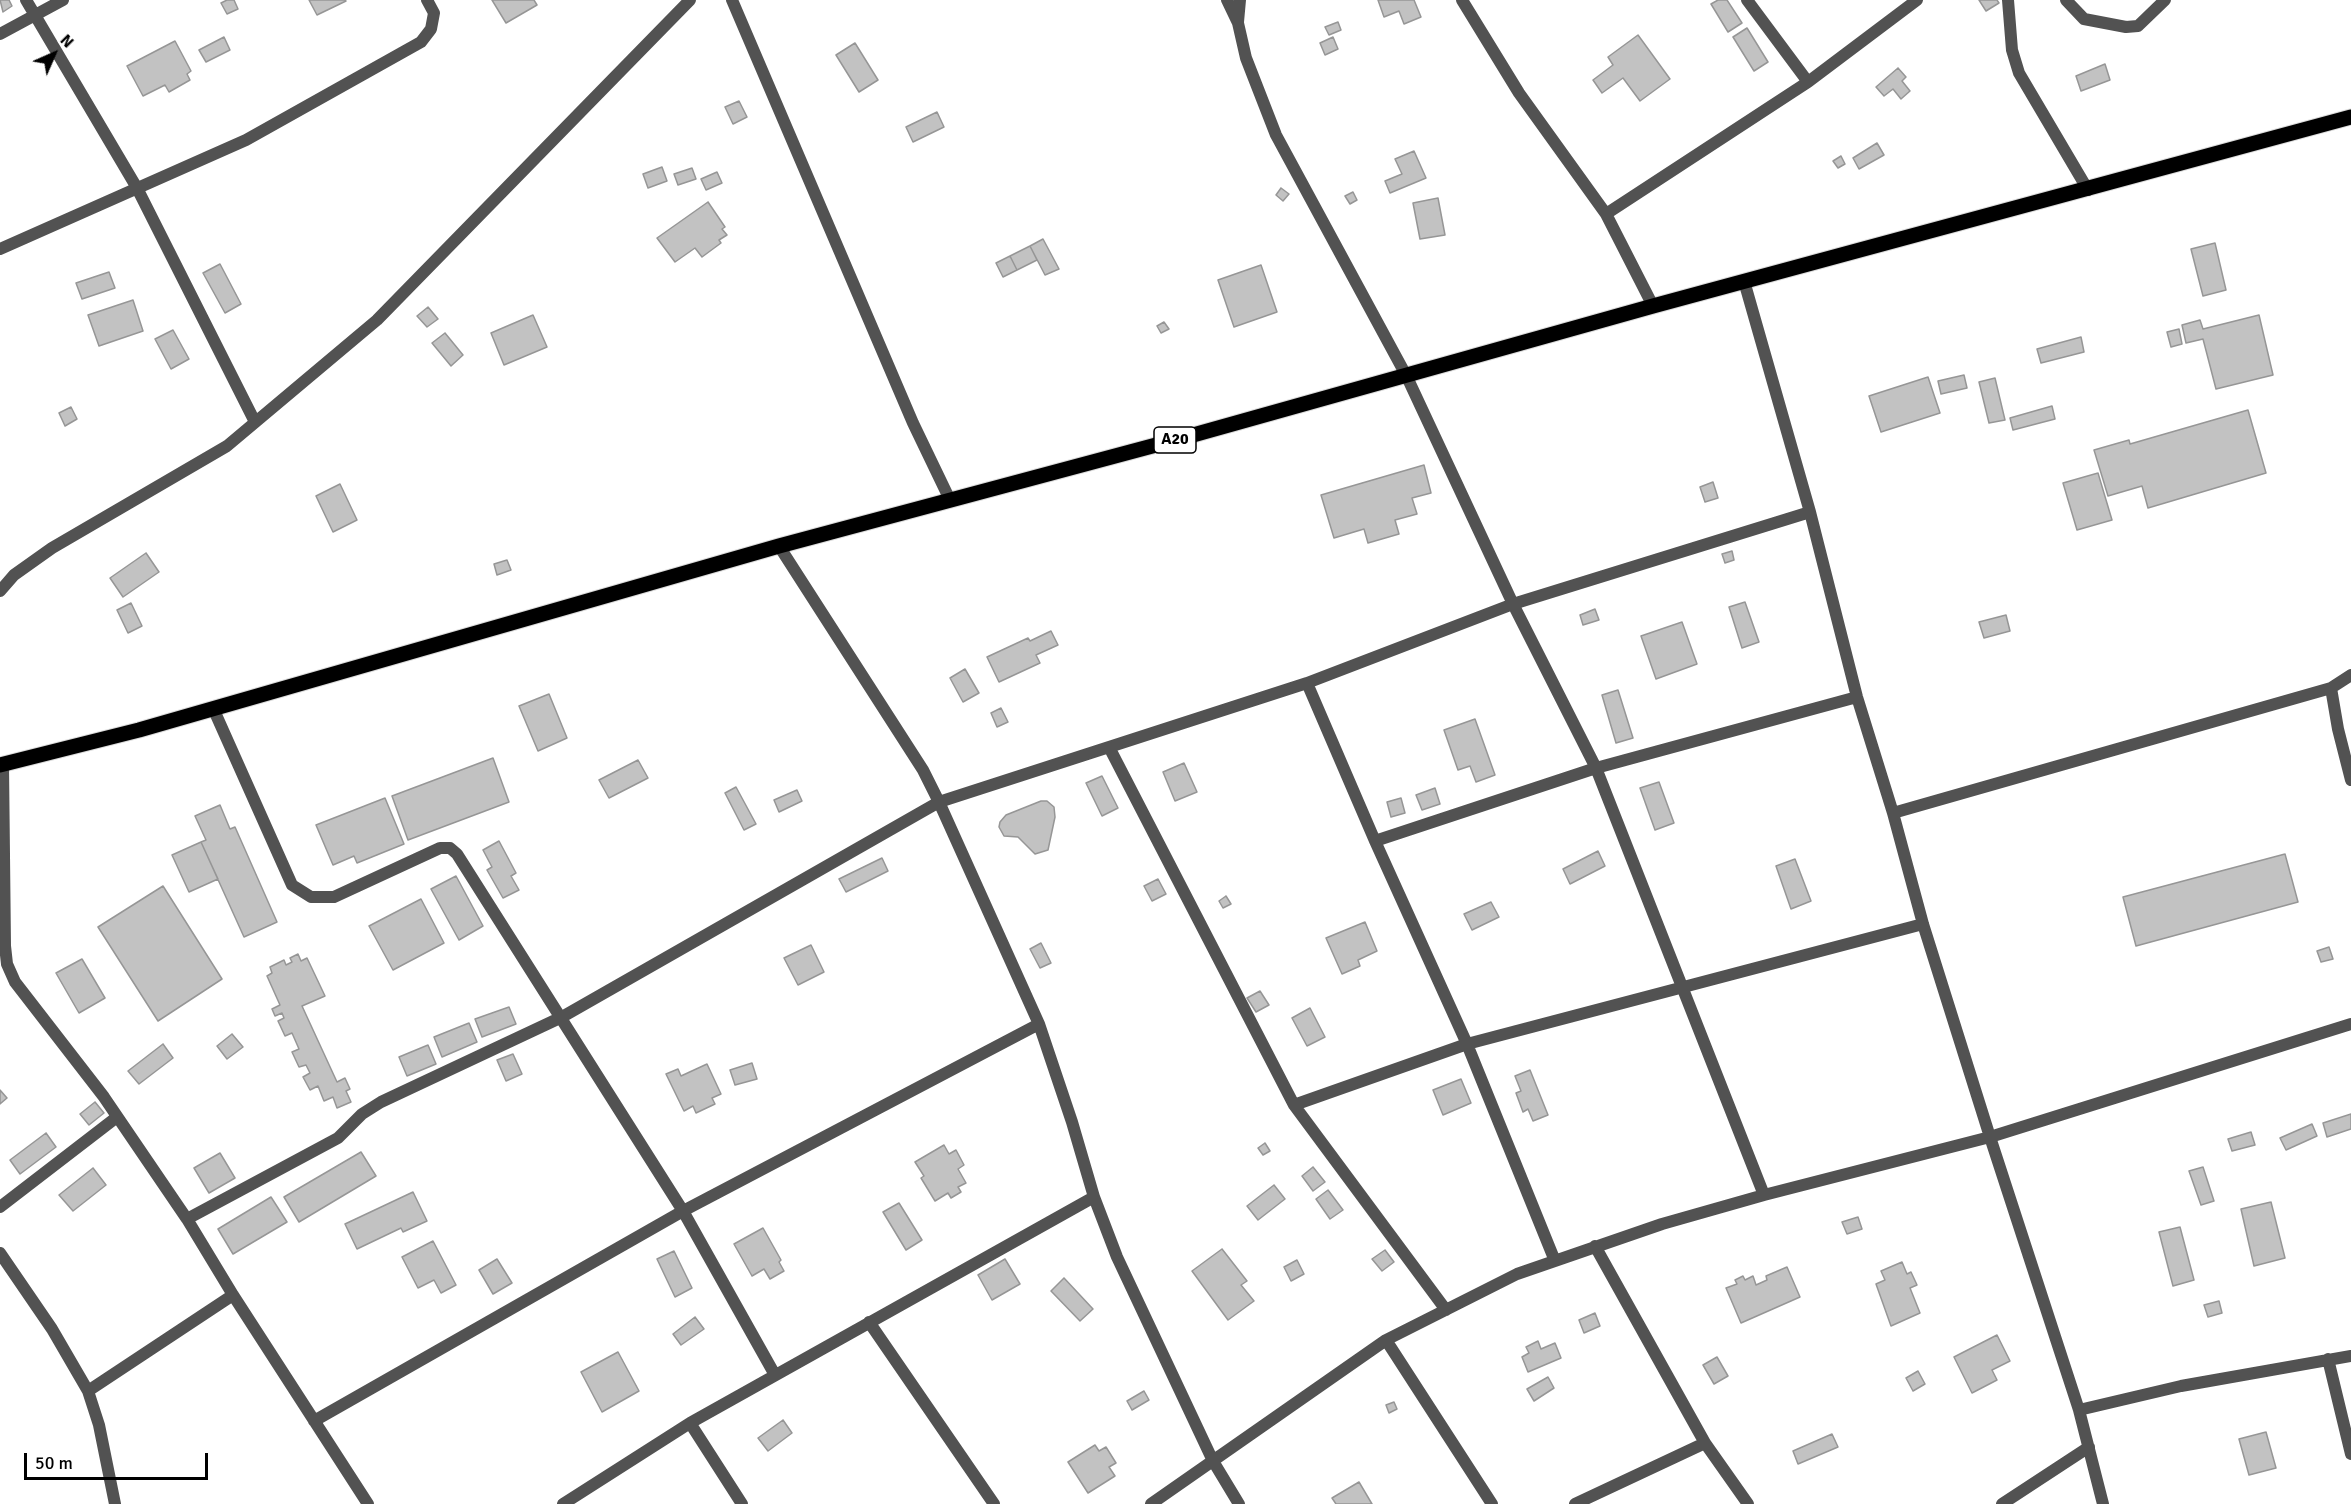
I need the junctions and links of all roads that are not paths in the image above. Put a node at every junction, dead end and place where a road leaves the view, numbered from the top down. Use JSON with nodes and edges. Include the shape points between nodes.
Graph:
{"nodes":[{"id":1,"x":26,"y":0,"type":"edge"},
{"id":2,"x":63,"y":0,"type":"edge"},
{"id":3,"x":427,"y":0,"type":"edge"},
{"id":4,"x":690,"y":0,"type":"edge"},
{"id":5,"x":732,"y":0,"type":"edge"},
{"id":6,"x":1227,"y":0,"type":"edge"},
{"id":7,"x":1240,"y":0,"type":"edge"},
{"id":8,"x":1462,"y":0,"type":"edge"},
{"id":9,"x":1747,"y":0,"type":"edge"},
{"id":10,"x":1917,"y":0,"type":"edge"},
{"id":11,"x":2008,"y":0,"type":"edge"},
{"id":12,"x":2066,"y":0,"type":"edge"},
{"id":13,"x":2165,"y":0,"type":"edge"},
{"id":14,"x":35,"y":14,"type":"junction"},
{"id":15,"x":1238,"y":23,"type":"junction"},
{"id":16,"x":0,"y":34,"type":"edge"},
{"id":17,"x":1808,"y":82,"type":"junction"},
{"id":18,"x":2351,"y":117,"type":"edge"},
{"id":19,"x":137,"y":188,"type":"junction"},
{"id":20,"x":2088,"y":190,"type":"junction"},
{"id":21,"x":1606,"y":214,"type":"junction"},
{"id":22,"x":0,"y":249,"type":"edge"},
{"id":23,"x":1744,"y":281,"type":"junction"},
{"id":24,"x":1653,"y":306,"type":"junction"},
{"id":25,"x":1407,"y":376,"type":"junction"},
{"id":26,"x":255,"y":422,"type":"junction"},
{"id":27,"x":950,"y":500,"type":"junction"},
{"id":28,"x":1810,"y":512,"type":"junction"},
{"id":29,"x":779,"y":546,"type":"junction"},
{"id":30,"x":0,"y":591,"type":"edge"},
{"id":31,"x":1513,"y":604,"type":"junction"},
{"id":32,"x":2351,"y":675,"type":"edge"},
{"id":33,"x":1306,"y":683,"type":"junction"},
{"id":34,"x":2331,"y":688,"type":"junction"},
{"id":35,"x":1857,"y":697,"type":"junction"},
{"id":36,"x":213,"y":708,"type":"junction"},
{"id":37,"x":1109,"y":747,"type":"junction"},
{"id":38,"x":2,"y":764,"type":"edge"},
{"id":39,"x":1596,"y":768,"type":"junction"},
{"id":40,"x":2351,"y":780,"type":"edge"},
{"id":41,"x":939,"y":802,"type":"junction"},
{"id":42,"x":1893,"y":813,"type":"junction"},
{"id":43,"x":1375,"y":841,"type":"junction"},
{"id":44,"x":1923,"y":924,"type":"junction"},
{"id":45,"x":1682,"y":987,"type":"junction"},
{"id":46,"x":562,"y":1017,"type":"junction"},
{"id":47,"x":1039,"y":1024,"type":"junction"},
{"id":48,"x":2351,"y":1024,"type":"edge"},
{"id":49,"x":1467,"y":1044,"type":"junction"},
{"id":50,"x":1294,"y":1105,"type":"junction"},
{"id":51,"x":117,"y":1118,"type":"junction"},
{"id":52,"x":1990,"y":1137,"type":"junction"},
{"id":53,"x":1764,"y":1195,"type":"junction"},
{"id":54,"x":1094,"y":1197,"type":"junction"},
{"id":55,"x":0,"y":1207,"type":"edge"},
{"id":56,"x":683,"y":1211,"type":"junction"},
{"id":57,"x":187,"y":1219,"type":"junction"},
{"id":58,"x":1595,"y":1246,"type":"junction"},
{"id":59,"x":0,"y":1253,"type":"edge"},
{"id":60,"x":1555,"y":1261,"type":"junction"},
{"id":61,"x":232,"y":1294,"type":"junction"},
{"id":62,"x":1446,"y":1310,"type":"junction"},
{"id":63,"x":869,"y":1322,"type":"junction"},
{"id":64,"x":1386,"y":1340,"type":"junction"},
{"id":65,"x":2351,"y":1356,"type":"edge"},
{"id":66,"x":2328,"y":1359,"type":"junction"},
{"id":67,"x":775,"y":1375,"type":"junction"},
{"id":68,"x":88,"y":1391,"type":"junction"},
{"id":69,"x":2079,"y":1410,"type":"junction"},
{"id":70,"x":314,"y":1421,"type":"junction"},
{"id":71,"x":690,"y":1423,"type":"junction"},
{"id":72,"x":1705,"y":1443,"type":"junction"},
{"id":73,"x":2089,"y":1447,"type":"junction"},
{"id":74,"x":2351,"y":1454,"type":"edge"},
{"id":75,"x":1213,"y":1461,"type":"junction"},
{"id":76,"x":115,"y":1504,"type":"edge"},
{"id":77,"x":368,"y":1504,"type":"edge"},
{"id":78,"x":563,"y":1504,"type":"edge"},
{"id":79,"x":742,"y":1504,"type":"edge"},
{"id":80,"x":994,"y":1504,"type":"edge"},
{"id":81,"x":1151,"y":1504,"type":"edge"},
{"id":82,"x":1239,"y":1504,"type":"edge"},
{"id":83,"x":1492,"y":1504,"type":"edge"},
{"id":84,"x":1575,"y":1504,"type":"edge"},
{"id":85,"x":1748,"y":1504,"type":"edge"},
{"id":86,"x":2002,"y":1504,"type":"edge"},
{"id":87,"x":2103,"y":1504,"type":"edge"}],
"edges":[{"from":1,"to":14,"type":"street"},
{"from":2,"to":14,"type":"street"},
{"from":3,"to":19,"type":"street","via":[[434,13],[431,29],[421,42],[246,140]]},
{"from":4,"to":26,"type":"street","via":[[377,320]]},
{"from":5,"to":27,"type":"street","via":[[913,423]]},
{"from":6,"to":15,"type":"street"},
{"from":7,"to":15,"type":"street"},
{"from":8,"to":21,"type":"street","via":[[1519,93]]},
{"from":9,"to":17,"type":"street"},
{"from":10,"to":17,"type":"street"},
{"from":11,"to":20,"type":"street","via":[[2012,50],[2019,73]]},
{"from":12,"to":13,"type":"street","via":[[2084,19],[2126,27],[2138,26]]},
{"from":14,"to":16,"type":"street"},
{"from":14,"to":19,"type":"street"},
{"from":15,"to":25,"type":"street","via":[[1246,58],[1276,135]]},
{"from":17,"to":21,"type":"street"},
{"from":18,"to":20,"type":"main road","number":"A20"},
{"from":19,"to":22,"type":"street"},
{"from":19,"to":26,"type":"street"},
{"from":20,"to":23,"type":"main road","number":"A20"},
{"from":21,"to":24,"type":"street"},
{"from":23,"to":24,"type":"main road","number":"A20"},
{"from":23,"to":28,"type":"street"},
{"from":24,"to":25,"type":"main road","number":"A20"},
{"from":25,"to":27,"type":"main road","number":"A20"},
{"from":25,"to":31,"type":"street"},
{"from":26,"to":30,"type":"street","via":[[227,446],[52,548],[14,575]]},
{"from":27,"to":29,"type":"main road","number":"A20"},
{"from":28,"to":31,"type":"street"},
{"from":28,"to":35,"type":"street"},
{"from":29,"to":36,"type":"main road","number":"A20"},
{"from":29,"to":41,"type":"street","via":[[923,770]]},
{"from":31,"to":33,"type":"street"},
{"from":31,"to":39,"type":"street"},
{"from":32,"to":34,"type":"street"},
{"from":33,"to":37,"type":"street"},
{"from":33,"to":43,"type":"street"},
{"from":34,"to":40,"type":"street"},
{"from":34,"to":42,"type":"street"},
{"from":35,"to":39,"type":"street"},
{"from":35,"to":42,"type":"street"},
{"from":36,"to":38,"type":"main road","number":"A20"},
{"from":36,"to":46,"type":"street","via":[[292,885],[311,897],[334,897],[440,848],[450,848]]},
{"from":37,"to":41,"type":"street"},
{"from":37,"to":50,"type":"street"},
{"from":38,"to":51,"type":"street","via":[[7,964],[15,982]]},
{"from":39,"to":43,"type":"street"},
{"from":39,"to":45,"type":"street"},
{"from":41,"to":46,"type":"street"},
{"from":41,"to":47,"type":"street"},
{"from":42,"to":44,"type":"street"},
{"from":43,"to":49,"type":"street"},
{"from":44,"to":45,"type":"street"},
{"from":44,"to":52,"type":"street"},
{"from":45,"to":49,"type":"street"},
{"from":45,"to":53,"type":"street"},
{"from":46,"to":56,"type":"street"},
{"from":46,"to":57,"type":"street","via":[[381,1102],[338,1138]]},
{"from":47,"to":54,"type":"street"},
{"from":47,"to":56,"type":"street"},
{"from":48,"to":52,"type":"street"},
{"from":49,"to":50,"type":"street"},
{"from":49,"to":60,"type":"street"},
{"from":50,"to":62,"type":"street"},
{"from":51,"to":55,"type":"street"},
{"from":51,"to":57,"type":"street"},
{"from":52,"to":53,"type":"street"},
{"from":52,"to":69,"type":"street"},
{"from":53,"to":58,"type":"street"},
{"from":54,"to":63,"type":"street"},
{"from":54,"to":75,"type":"street","via":[[1117,1257]]},
{"from":56,"to":67,"type":"street"},
{"from":56,"to":70,"type":"street"},
{"from":57,"to":61,"type":"street"},
{"from":58,"to":60,"type":"street"},
{"from":58,"to":72,"type":"street"},
{"from":59,"to":68,"type":"street"},
{"from":60,"to":62,"type":"street","via":[[1516,1274]]},
{"from":61,"to":68,"type":"street"},
{"from":61,"to":70,"type":"street"},
{"from":62,"to":64,"type":"street"},
{"from":63,"to":67,"type":"street"},
{"from":63,"to":80,"type":"street"},
{"from":64,"to":75,"type":"street"},
{"from":64,"to":83,"type":"street"},
{"from":65,"to":66,"type":"street"},
{"from":66,"to":69,"type":"street","via":[[2181,1386]]},
{"from":66,"to":74,"type":"street"},
{"from":67,"to":71,"type":"street"},
{"from":68,"to":76,"type":"street"},
{"from":69,"to":73,"type":"street"},
{"from":70,"to":77,"type":"street"},
{"from":71,"to":78,"type":"street"},
{"from":71,"to":79,"type":"street"},
{"from":72,"to":84,"type":"street"},
{"from":72,"to":85,"type":"street"},
{"from":73,"to":86,"type":"street"},
{"from":73,"to":87,"type":"street"},
{"from":75,"to":81,"type":"street"},
{"from":75,"to":82,"type":"street"}]}
